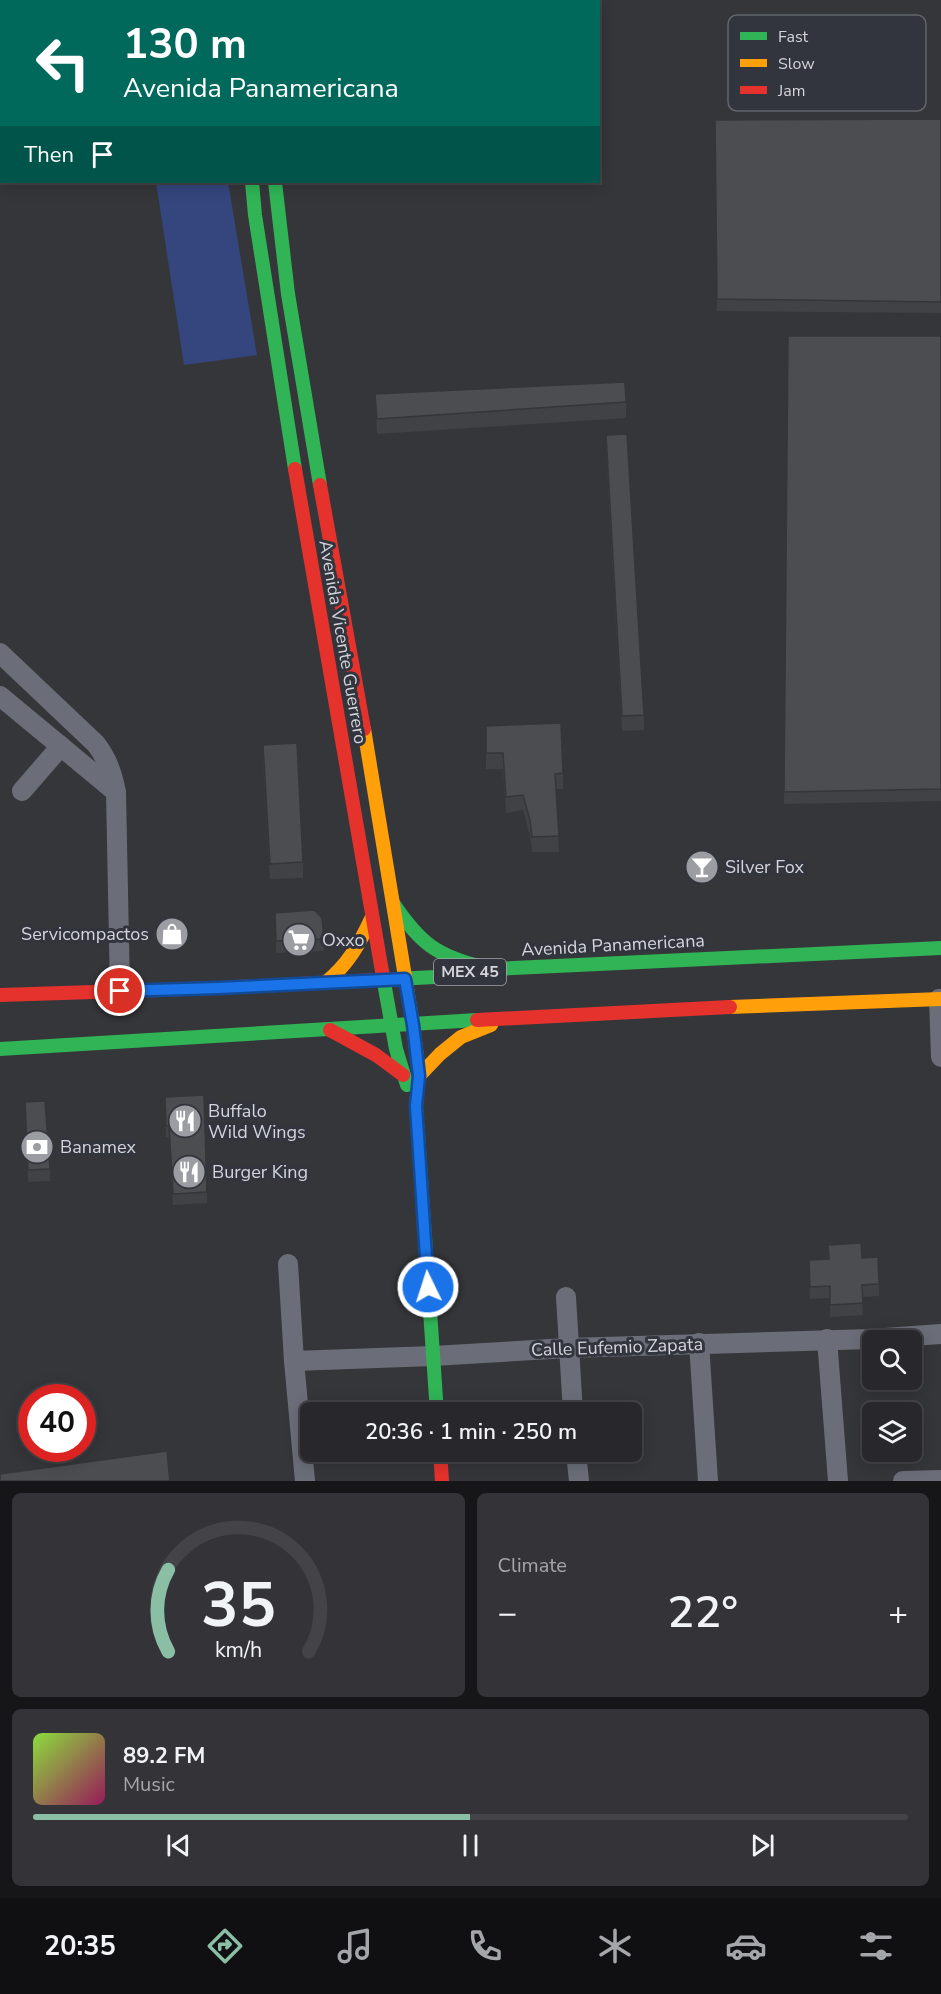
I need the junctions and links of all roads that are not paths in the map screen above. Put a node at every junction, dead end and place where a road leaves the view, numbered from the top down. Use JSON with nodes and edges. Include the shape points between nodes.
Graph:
{"nodes":[{"id":1,"x":252,"y":183,"type":"edge"},
{"id":2,"x":275,"y":183,"type":"edge"},
{"id":3,"x":0,"y":653,"type":"edge"},
{"id":4,"x":0,"y":696,"type":"edge"},
{"id":5,"x":61,"y":746,"type":"junction"},
{"id":6,"x":22,"y":791,"type":"dead end"},
{"id":7,"x":116,"y":792,"type":"junction"},
{"id":8,"x":393,"y":903,"type":"junction"},
{"id":9,"x":372,"y":917,"type":"junction"},
{"id":10,"x":941,"y":948,"type":"edge"},
{"id":11,"x":494,"y":969,"type":"junction"},
{"id":12,"x":405,"y":979,"type":"junction"},
{"id":13,"x":383,"y":980,"type":"junction"},
{"id":14,"x":325,"y":983,"type":"junction"},
{"id":15,"x":120,"y":991,"type":"junction"},
{"id":16,"x":0,"y":995,"type":"edge"},
{"id":17,"x":940,"y":999,"type":"edge"},
{"id":18,"x":503,"y":1020,"type":"junction"},
{"id":19,"x":413,"y":1025,"type":"junction"},
{"id":20,"x":392,"y":1026,"type":"junction"},
{"id":21,"x":327,"y":1029,"type":"junction"},
{"id":22,"x":0,"y":1049,"type":"edge"},
{"id":23,"x":941,"y":1057,"type":"edge"},
{"id":24,"x":403,"y":1075,"type":"junction"},
{"id":25,"x":419,"y":1076,"type":"junction"},
{"id":26,"x":416,"y":1106,"type":"junction"},
{"id":27,"x":288,"y":1264,"type":"dead end"},
{"id":28,"x":566,"y":1297,"type":"dead end"},
{"id":29,"x":941,"y":1334,"type":"edge"},
{"id":30,"x":827,"y":1339,"type":"junction"},
{"id":31,"x":699,"y":1343,"type":"junction"},
{"id":32,"x":568,"y":1348,"type":"junction"},
{"id":33,"x":433,"y":1356,"type":"junction"},
{"id":34,"x":294,"y":1361,"type":"junction"},
{"id":35,"x":436,"y":1402,"type":"edge"},
{"id":36,"x":572,"y":1402,"type":"edge"},
{"id":37,"x":441,"y":1462,"type":"edge"},
{"id":38,"x":577,"y":1462,"type":"edge"},
{"id":39,"x":941,"y":1480,"type":"edge"},
{"id":40,"x":304,"y":1481,"type":"edge"},
{"id":41,"x":442,"y":1481,"type":"edge"},
{"id":42,"x":579,"y":1481,"type":"edge"},
{"id":43,"x":708,"y":1481,"type":"edge"},
{"id":44,"x":838,"y":1481,"type":"edge"},
{"id":45,"x":903,"y":1481,"type":"edge"}],
"edges":[{"from":1,"to":9,"type":"main road","name":"Avenida Vicente Guerrero","via":[[296,478]]},
{"from":2,"to":8,"type":"main road","name":"Avenida Vicente Guerrero","via":[[288,294]]},
{"from":3,"to":7,"type":"street","via":[[96,744],[112,770]]},
{"from":4,"to":5,"type":"street"},
{"from":5,"to":6,"type":"street"},
{"from":5,"to":7,"type":"street"},
{"from":7,"to":15,"type":"street"},
{"from":8,"to":11,"type":"main road","via":[[410,928],[435,951],[457,961]]},
{"from":8,"to":12,"type":"main road","name":"Avenida Vicente Guerrero"},
{"from":9,"to":13,"type":"main road","name":"Avenida Vicente Guerrero"},
{"from":9,"to":14,"type":"main road","via":[[346,965]]},
{"from":10,"to":11,"type":"main road","name":"Avenida Panamericana","number":"MEX 45"},
{"from":11,"to":12,"type":"main road","name":"Avenida Panamericana","number":"MEX 45"},
{"from":12,"to":13,"type":"main road","name":"Avenida Panamericana","number":"MEX 45"},
{"from":12,"to":19,"type":"main road","name":"Avenida Vicente Guerrero"},
{"from":13,"to":14,"type":"main road","name":"Avenida Panamericana","number":"MEX 45"},
{"from":13,"to":20,"type":"main road","name":"Avenida Vicente Guerrero"},
{"from":14,"to":15,"type":"main road","name":"Avenida Panamericana","number":"MEX 45"},
{"from":15,"to":16,"type":"main road","name":"Avenida Panamericana","number":"MEX 45"},
{"from":17,"to":18,"type":"main road","via":[[626,1011]]},
{"from":17,"to":23,"type":"street"},
{"from":18,"to":19,"type":"main road"},
{"from":18,"to":25,"type":"main road","via":[[461,1037]]},
{"from":19,"to":20,"type":"main road"},
{"from":19,"to":25,"type":"main road","name":"Avenida Vicente Guerrero"},
{"from":20,"to":21,"type":"main road"},
{"from":20,"to":24,"type":"main road","name":"Avenida Vicente Guerrero"},
{"from":21,"to":22,"type":"main road"},
{"from":21,"to":24,"type":"main road","via":[[376,1055]]},
{"from":24,"to":26,"type":"main road","name":"Avenida Vicente Guerrero"},
{"from":25,"to":26,"type":"main road","name":"Avenida Vicente Guerrero"},
{"from":26,"to":33,"type":"main road","name":"Avenida Vicente Guerrero"},
{"from":27,"to":34,"type":"street"},
{"from":28,"to":32,"type":"street"},
{"from":29,"to":30,"type":"street","name":"Calle Eufemio Zapata"},
{"from":30,"to":31,"type":"street","name":"Calle Eufemio Zapata"},
{"from":30,"to":44,"type":"street"},
{"from":31,"to":32,"type":"street","name":"Calle Eufemio Zapata"},
{"from":31,"to":43,"type":"street"},
{"from":32,"to":33,"type":"street","name":"Calle Eufemio Zapata"},
{"from":32,"to":36,"type":"street"},
{"from":33,"to":34,"type":"street","name":"Calle Eufemio Zapata"},
{"from":33,"to":35,"type":"main road","name":"Avenida Vicente Guerrero"},
{"from":34,"to":40,"type":"street"},
{"from":37,"to":41,"type":"main road"},
{"from":38,"to":42,"type":"street"},
{"from":39,"to":45,"type":"street"}]}
